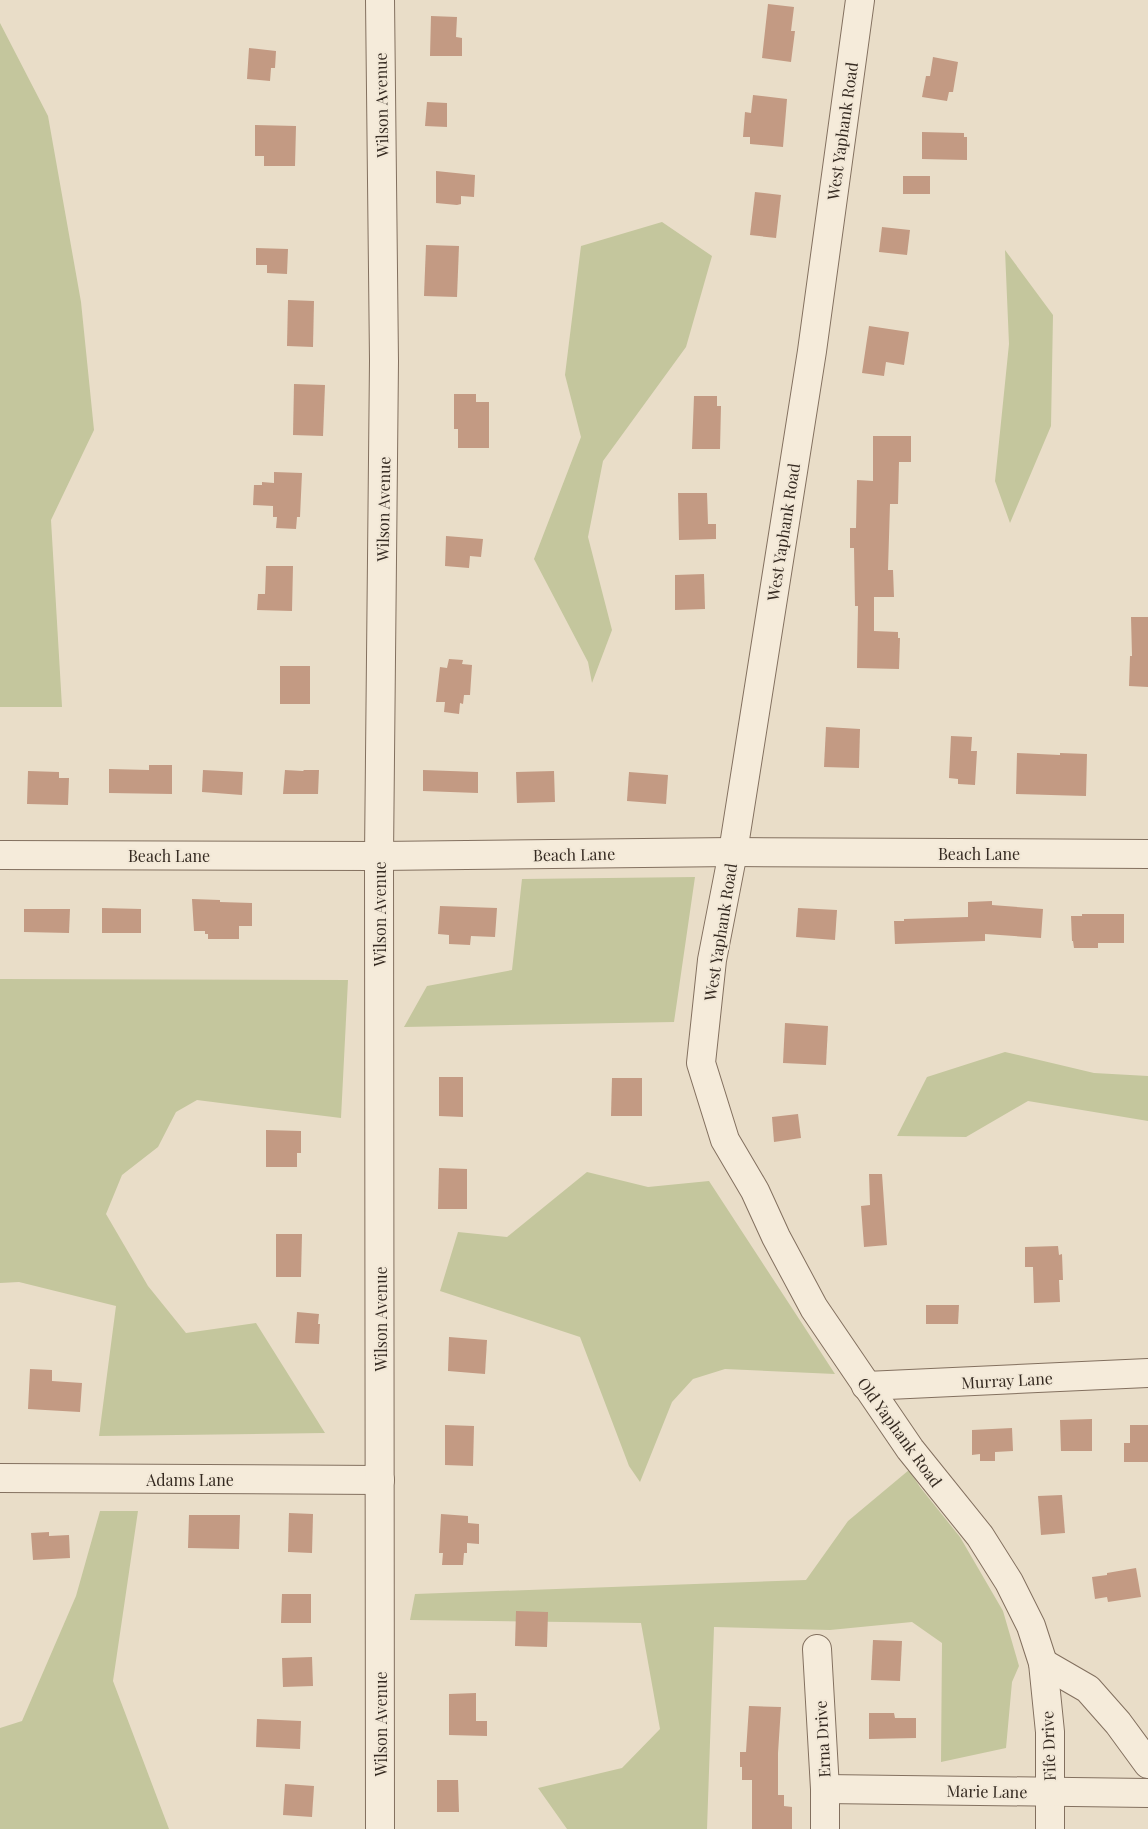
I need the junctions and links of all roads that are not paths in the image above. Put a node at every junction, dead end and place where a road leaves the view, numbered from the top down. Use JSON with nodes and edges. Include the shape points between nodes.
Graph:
{"nodes":[{"id":1,"x":380,"y":0,"type":"edge"},
{"id":2,"x":860,"y":0,"type":"edge"},
{"id":3,"x":733,"y":852,"type":"junction"},
{"id":4,"x":1148,"y":854,"type":"edge"},
{"id":5,"x":0,"y":855,"type":"edge"},
{"id":6,"x":379,"y":856,"type":"junction"},
{"id":7,"x":702,"y":1063,"type":"joint"},
{"id":8,"x":1148,"y":1373,"type":"edge"},
{"id":9,"x":866,"y":1386,"type":"junction"},
{"id":10,"x":0,"y":1478,"type":"edge"},
{"id":11,"x":380,"y":1480,"type":"junction"},
{"id":12,"x":817,"y":1649,"type":"dead end"},
{"id":13,"x":1043,"y":1664,"type":"junction"},
{"id":14,"x":1148,"y":1764,"type":"edge"},
{"id":15,"x":825,"y":1789,"type":"junction"},
{"id":16,"x":1050,"y":1792,"type":"junction"},
{"id":17,"x":1148,"y":1794,"type":"edge"},
{"id":18,"x":380,"y":1829,"type":"edge"},
{"id":19,"x":825,"y":1829,"type":"edge"},
{"id":20,"x":1050,"y":1829,"type":"edge"}],
"edges":[{"from":1,"to":6,"type":"street","name":"Wilson Avenue","via":[[384,361]]},
{"from":2,"to":3,"type":"street","name":"West Yaphank Road","via":[[812,351]]},
{"from":3,"to":4,"type":"street","name":"Beach Lane"},
{"from":3,"to":6,"type":"street","name":"Beach Lane"},
{"from":3,"to":7,"type":"street","name":"West Yaphank Road","via":[[712,960]]},
{"from":5,"to":6,"type":"street","name":"Beach Lane"},
{"from":6,"to":11,"type":"street","name":"Wilson Avenue"},
{"from":7,"to":9,"type":"street","name":"Old Yaphank Road","via":[[725,1140],[755,1191],[814,1308]]},
{"from":8,"to":9,"type":"street","name":"Murray Lane"},
{"from":9,"to":13,"type":"street","name":"Old Yaphank Road","via":[[980,1536],[1009,1582],[1031,1626]]},
{"from":10,"to":11,"type":"street","name":"Adams Lane"},
{"from":11,"to":18,"type":"street","name":"Wilson Avenue"},
{"from":12,"to":15,"type":"street","name":"Erna Drive"},
{"from":13,"to":14,"type":"street","via":[[1088,1690],[1118,1723]]},
{"from":13,"to":16,"type":"street","name":"Fife Drive","via":[[1050,1732]]},
{"from":15,"to":16,"type":"street","name":"Marie Lane"},
{"from":15,"to":19,"type":"street","name":"Erna Drive"},
{"from":16,"to":17,"type":"street","name":"Marie Lane"},
{"from":16,"to":20,"type":"street","name":"Fife Drive"}]}
